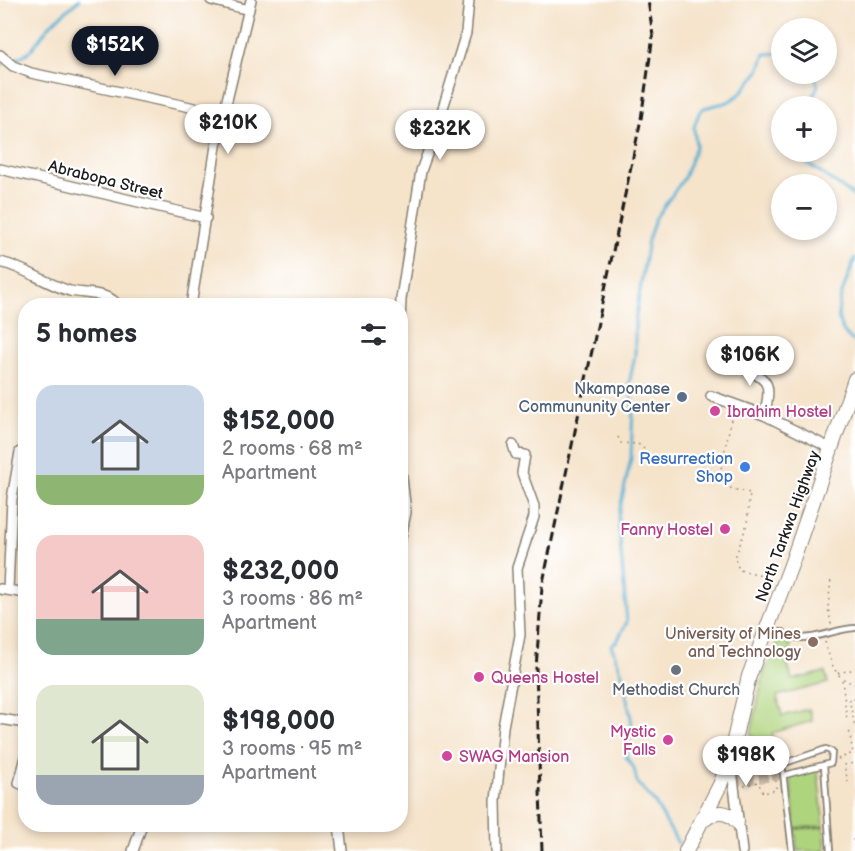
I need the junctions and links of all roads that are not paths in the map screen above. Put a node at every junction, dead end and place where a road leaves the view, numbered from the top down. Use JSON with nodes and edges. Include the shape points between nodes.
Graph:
{"nodes":[{"id":1,"x":212,"y":0,"type":"edge"},
{"id":2,"x":470,"y":0,"type":"edge"},
{"id":3,"x":250,"y":5,"type":"edge"},
{"id":4,"x":0,"y":55,"type":"edge"},
{"id":5,"x":223,"y":114,"type":"junction"},
{"id":6,"x":0,"y":169,"type":"edge"},
{"id":7,"x":206,"y":218,"type":"junction"},
{"id":8,"x":0,"y":262,"type":"edge"},
{"id":9,"x":110,"y":298,"type":"edge"},
{"id":10,"x":191,"y":298,"type":"edge"},
{"id":11,"x":401,"y":298,"type":"edge"},
{"id":12,"x":734,"y":361,"type":"dead end"},
{"id":13,"x":855,"y":378,"type":"edge"},
{"id":14,"x":711,"y":396,"type":"dead end"},
{"id":15,"x":852,"y":398,"type":"edge"},
{"id":16,"x":764,"y":416,"type":"junction"},
{"id":17,"x":513,"y":445,"type":"dead end"},
{"id":18,"x":832,"y":449,"type":"junction"},
{"id":19,"x":18,"y":464,"type":"edge"},
{"id":20,"x":4,"y":589,"type":"edge"},
{"id":21,"x":855,"y":628,"type":"edge"},
{"id":22,"x":766,"y":632,"type":"junction"},
{"id":23,"x":783,"y":632,"type":"dead end"},
{"id":24,"x":798,"y":639,"type":"dead end"},
{"id":25,"x":0,"y":719,"type":"edge"},
{"id":26,"x":18,"y":722,"type":"edge"},
{"id":27,"x":730,"y":757,"type":"junction"},
{"id":28,"x":824,"y":765,"type":"junction"},
{"id":29,"x":785,"y":777,"type":"junction"},
{"id":30,"x":705,"y":819,"type":"junction"},
{"id":31,"x":737,"y":822,"type":"junction"},
{"id":32,"x":140,"y":832,"type":"edge"},
{"id":33,"x":340,"y":832,"type":"edge"},
{"id":34,"x":133,"y":851,"type":"edge"},
{"id":35,"x":342,"y":851,"type":"edge"},
{"id":36,"x":497,"y":851,"type":"edge"},
{"id":37,"x":686,"y":851,"type":"edge"},
{"id":38,"x":742,"y":851,"type":"edge"},
{"id":39,"x":792,"y":851,"type":"edge"},
{"id":40,"x":830,"y":851,"type":"edge"}],
"edges":[{"from":1,"to":3,"type":"street"},
{"from":2,"to":11,"type":"street","via":[[465,33],[440,121],[421,171]]},
{"from":3,"to":5,"type":"street"},
{"from":4,"to":5,"type":"street","via":[[31,73]]},
{"from":5,"to":7,"type":"street"},
{"from":6,"to":7,"type":"street","name":"Abrabopa Street"},
{"from":7,"to":10,"type":"street"},
{"from":8,"to":9,"type":"street","via":[[67,290]]},
{"from":12,"to":16,"type":"street","via":[[767,384],[770,392]]},
{"from":13,"to":15,"type":"main road","name":"North Tarkwa Highway"},
{"from":14,"to":16,"type":"street"},
{"from":15,"to":18,"type":"main road","name":"North Tarkwa Highway"},
{"from":16,"to":18,"type":"street"},
{"from":17,"to":36,"type":"street","via":[[516,454],[525,455],[522,473],[534,517],[517,568],[520,635],[503,727],[496,801]]},
{"from":18,"to":22,"type":"main road","name":"North Tarkwa Highway"},
{"from":19,"to":20,"type":"street"},
{"from":21,"to":24,"type":"lane"},
{"from":22,"to":23,"type":"lane"},
{"from":22,"to":27,"type":"main road","name":"North Tarkwa Highway","via":[[749,676]]},
{"from":25,"to":26,"type":"street"},
{"from":27,"to":30,"type":"main road","name":"North Tarkwa Highway"},
{"from":27,"to":31,"type":"street"},
{"from":28,"to":29,"type":"lane"},
{"from":28,"to":29,"type":"lane","via":[[832,761],[832,752],[826,749],[783,762]]},
{"from":28,"to":40,"type":"lane"},
{"from":29,"to":39,"type":"lane"},
{"from":30,"to":31,"type":"main road","via":[[722,813]]},
{"from":30,"to":37,"type":"main road","name":"North Tarkwa Highway"},
{"from":31,"to":38,"type":"street"},
{"from":32,"to":34,"type":"street"},
{"from":33,"to":35,"type":"street"}]}
